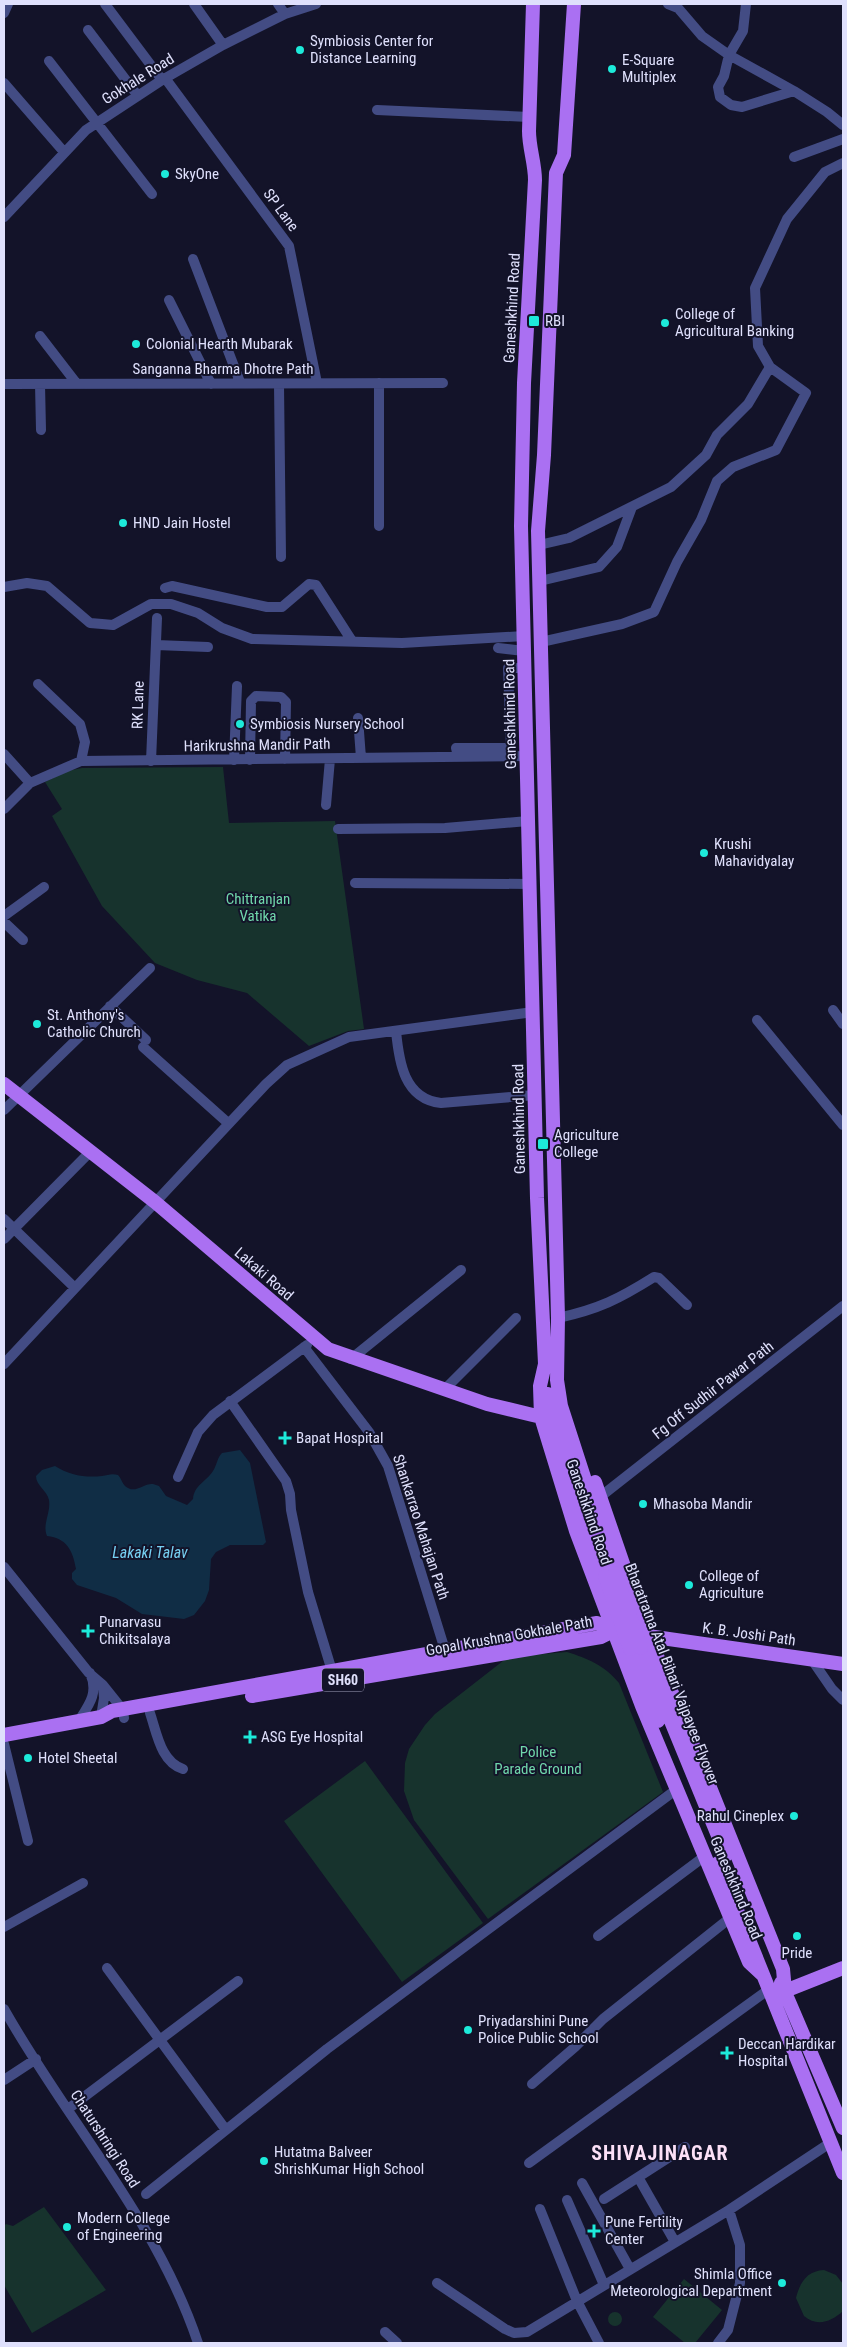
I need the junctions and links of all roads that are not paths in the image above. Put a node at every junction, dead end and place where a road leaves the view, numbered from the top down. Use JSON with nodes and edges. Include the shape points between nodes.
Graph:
{"nodes":[{"id":1,"x":8,"y":4,"type":"edge"},
{"id":2,"x":105,"y":4,"type":"edge"},
{"id":3,"x":194,"y":4,"type":"edge"},
{"id":4,"x":278,"y":4,"type":"edge"},
{"id":5,"x":316,"y":4,"type":"edge"},
{"id":6,"x":533,"y":4,"type":"edge"},
{"id":7,"x":542,"y":4,"type":"edge"},
{"id":8,"x":564,"y":4,"type":"edge"},
{"id":9,"x":574,"y":4,"type":"edge"},
{"id":10,"x":668,"y":4,"type":"edge"},
{"id":11,"x":746,"y":4,"type":"edge"},
{"id":12,"x":4,"y":13,"type":"edge"},
{"id":13,"x":284,"y":14,"type":"junction"},
{"id":14,"x":88,"y":30,"type":"dead end"},
{"id":15,"x":223,"y":45,"type":"junction"},
{"id":16,"x":729,"y":55,"type":"junction"},
{"id":17,"x":49,"y":61,"type":"dead end"},
{"id":18,"x":164,"y":79,"type":"junction"},
{"id":19,"x":4,"y":84,"type":"edge"},
{"id":20,"x":794,"y":91,"type":"junction"},
{"id":21,"x":138,"y":96,"type":"junction"},
{"id":22,"x":376,"y":110,"type":"dead end"},
{"id":23,"x":529,"y":117,"type":"junction"},
{"id":24,"x":97,"y":123,"type":"junction"},
{"id":25,"x":843,"y":125,"type":"edge"},
{"id":26,"x":843,"y":140,"type":"edge"},
{"id":27,"x":64,"y":152,"type":"junction"},
{"id":28,"x":794,"y":157,"type":"dead end"},
{"id":29,"x":843,"y":163,"type":"edge"},
{"id":30,"x":535,"y":168,"type":"junction"},
{"id":31,"x":556,"y":174,"type":"junction"},
{"id":32,"x":152,"y":194,"type":"dead end"},
{"id":33,"x":4,"y":217,"type":"edge"},
{"id":34,"x":193,"y":259,"type":"dead end"},
{"id":35,"x":169,"y":300,"type":"dead end"},
{"id":36,"x":40,"y":336,"type":"dead end"},
{"id":37,"x":770,"y":367,"type":"junction"},
{"id":38,"x":240,"y":382,"type":"junction"},
{"id":39,"x":318,"y":383,"type":"junction"},
{"id":40,"x":379,"y":383,"type":"junction"},
{"id":41,"x":443,"y":383,"type":"dead end"},
{"id":42,"x":4,"y":384,"type":"edge"},
{"id":43,"x":40,"y":384,"type":"junction"},
{"id":44,"x":76,"y":384,"type":"junction"},
{"id":45,"x":211,"y":384,"type":"junction"},
{"id":46,"x":280,"y":384,"type":"junction"},
{"id":47,"x":41,"y":430,"type":"dead end"},
{"id":48,"x":632,"y":507,"type":"junction"},
{"id":49,"x":379,"y":526,"type":"dead end"},
{"id":50,"x":521,"y":532,"type":"junction"},
{"id":51,"x":539,"y":538,"type":"junction"},
{"id":52,"x":281,"y":557,"type":"dead end"},
{"id":53,"x":540,"y":581,"type":"junction"},
{"id":54,"x":4,"y":587,"type":"edge"},
{"id":55,"x":165,"y":588,"type":"dead end"},
{"id":56,"x":158,"y":618,"type":"dead end"},
{"id":57,"x":524,"y":636,"type":"junction"},
{"id":58,"x":352,"y":641,"type":"junction"},
{"id":59,"x":541,"y":642,"type":"junction"},
{"id":60,"x":156,"y":647,"type":"junction"},
{"id":61,"x":208,"y":647,"type":"dead end"},
{"id":62,"x":498,"y":648,"type":"dead end"},
{"id":63,"x":524,"y":651,"type":"junction"},
{"id":64,"x":525,"y":668,"type":"junction"},
{"id":65,"x":38,"y":684,"type":"dead end"},
{"id":66,"x":237,"y":686,"type":"dead end"},
{"id":67,"x":358,"y":718,"type":"dead end"},
{"id":68,"x":4,"y":754,"type":"edge"},
{"id":69,"x":527,"y":756,"type":"junction"},
{"id":70,"x":458,"y":757,"type":"junction"},
{"id":71,"x":360,"y":758,"type":"junction"},
{"id":72,"x":330,"y":759,"type":"junction"},
{"id":73,"x":234,"y":760,"type":"junction"},
{"id":74,"x":250,"y":760,"type":"junction"},
{"id":75,"x":285,"y":760,"type":"junction"},
{"id":76,"x":81,"y":761,"type":"junction"},
{"id":77,"x":151,"y":761,"type":"junction"},
{"id":78,"x":30,"y":784,"type":"junction"},
{"id":79,"x":326,"y":805,"type":"dead end"},
{"id":80,"x":4,"y":809,"type":"edge"},
{"id":81,"x":528,"y":821,"type":"junction"},
{"id":82,"x":338,"y":829,"type":"dead end"},
{"id":83,"x":355,"y":883,"type":"dead end"},
{"id":84,"x":530,"y":884,"type":"junction"},
{"id":85,"x":44,"y":887,"type":"dead end"},
{"id":86,"x":4,"y":916,"type":"edge"},
{"id":87,"x":4,"y":922,"type":"edge"},
{"id":88,"x":22,"y":940,"type":"dead end"},
{"id":89,"x":150,"y":968,"type":"dead end"},
{"id":90,"x":110,"y":1006,"type":"junction"},
{"id":91,"x":833,"y":1010,"type":"dead end"},
{"id":92,"x":533,"y":1012,"type":"junction"},
{"id":93,"x":757,"y":1020,"type":"dead end"},
{"id":94,"x":843,"y":1024,"type":"edge"},
{"id":95,"x":396,"y":1031,"type":"junction"},
{"id":96,"x":4,"y":1084,"type":"edge"},
{"id":97,"x":535,"y":1095,"type":"junction"},
{"id":98,"x":18,"y":1096,"type":"junction"},
{"id":99,"x":4,"y":1110,"type":"edge"},
{"id":100,"x":228,"y":1123,"type":"junction"},
{"id":101,"x":843,"y":1125,"type":"edge"},
{"id":102,"x":90,"y":1152,"type":"junction"},
{"id":103,"x":155,"y":1202,"type":"junction"},
{"id":104,"x":4,"y":1219,"type":"edge"},
{"id":105,"x":14,"y":1229,"type":"junction"},
{"id":106,"x":4,"y":1239,"type":"edge"},
{"id":107,"x":461,"y":1270,"type":"dead end"},
{"id":108,"x":75,"y":1288,"type":"junction"},
{"id":109,"x":687,"y":1305,"type":"dead end"},
{"id":110,"x":843,"y":1306,"type":"edge"},
{"id":111,"x":516,"y":1318,"type":"dead end"},
{"id":112,"x":558,"y":1318,"type":"junction"},
{"id":113,"x":309,"y":1343,"type":"junction"},
{"id":114,"x":351,"y":1359,"type":"junction"},
{"id":115,"x":551,"y":1362,"type":"junction"},
{"id":116,"x":4,"y":1364,"type":"edge"},
{"id":117,"x":444,"y":1390,"type":"junction"},
{"id":118,"x":230,"y":1401,"type":"junction"},
{"id":119,"x":540,"y":1417,"type":"junction"},
{"id":120,"x":178,"y":1477,"type":"dead end"},
{"id":121,"x":600,"y":1497,"type":"junction"},
{"id":122,"x":4,"y":1567,"type":"edge"},
{"id":123,"x":611,"y":1576,"type":"junction"},
{"id":124,"x":613,"y":1631,"type":"junction"},
{"id":125,"x":650,"y":1636,"type":"junction"},
{"id":126,"x":636,"y":1649,"type":"junction"},
{"id":127,"x":445,"y":1650,"type":"junction"},
{"id":128,"x":812,"y":1660,"type":"junction"},
{"id":129,"x":843,"y":1664,"type":"edge"},
{"id":130,"x":332,"y":1671,"type":"junction"},
{"id":131,"x":89,"y":1673,"type":"junction"},
{"id":132,"x":103,"y":1685,"type":"junction"},
{"id":133,"x":843,"y":1700,"type":"edge"},
{"id":134,"x":150,"y":1713,"type":"junction"},
{"id":135,"x":123,"y":1714,"type":"junction"},
{"id":136,"x":101,"y":1717,"type":"junction"},
{"id":137,"x":78,"y":1722,"type":"junction"},
{"id":138,"x":4,"y":1735,"type":"edge"},
{"id":139,"x":4,"y":1744,"type":"edge"},
{"id":140,"x":184,"y":1770,"type":"dead end"},
{"id":141,"x":677,"y":1789,"type":"junction"},
{"id":142,"x":28,"y":1841,"type":"dead end"},
{"id":143,"x":705,"y":1856,"type":"junction"},
{"id":144,"x":83,"y":1884,"type":"dead end"},
{"id":145,"x":730,"y":1918,"type":"junction"},
{"id":146,"x":4,"y":1927,"type":"edge"},
{"id":147,"x":598,"y":1936,"type":"dead end"},
{"id":148,"x":107,"y":1968,"type":"dead end"},
{"id":149,"x":843,"y":1968,"type":"edge"},
{"id":150,"x":763,"y":1975,"type":"junction"},
{"id":151,"x":238,"y":1981,"type":"dead end"},
{"id":152,"x":768,"y":1990,"type":"junction"},
{"id":153,"x":784,"y":1991,"type":"junction"},
{"id":154,"x":4,"y":2009,"type":"edge"},
{"id":155,"x":160,"y":2040,"type":"junction"},
{"id":156,"x":36,"y":2059,"type":"junction"},
{"id":157,"x":4,"y":2080,"type":"edge"},
{"id":158,"x":532,"y":2084,"type":"dead end"},
{"id":159,"x":68,"y":2109,"type":"junction"},
{"id":160,"x":843,"y":2128,"type":"edge"},
{"id":161,"x":226,"y":2130,"type":"junction"},
{"id":162,"x":830,"y":2143,"type":"junction"},
{"id":163,"x":685,"y":2147,"type":"dead end"},
{"id":164,"x":529,"y":2163,"type":"dead end"},
{"id":165,"x":843,"y":2173,"type":"edge"},
{"id":166,"x":638,"y":2177,"type":"junction"},
{"id":167,"x":582,"y":2183,"type":"dead end"},
{"id":168,"x":146,"y":2194,"type":"dead end"},
{"id":169,"x":604,"y":2199,"type":"dead end"},
{"id":170,"x":566,"y":2200,"type":"dead end"},
{"id":171,"x":540,"y":2208,"type":"dead end"},
{"id":172,"x":729,"y":2210,"type":"junction"},
{"id":173,"x":675,"y":2242,"type":"junction"},
{"id":174,"x":630,"y":2268,"type":"junction"},
{"id":175,"x":437,"y":2284,"type":"dead end"},
{"id":176,"x":604,"y":2285,"type":"junction"},
{"id":177,"x":577,"y":2301,"type":"junction"},
{"id":178,"x":385,"y":2332,"type":"dead end"},
{"id":179,"x":198,"y":2343,"type":"edge"},
{"id":180,"x":397,"y":2343,"type":"edge"},
{"id":181,"x":599,"y":2343,"type":"edge"},
{"id":182,"x":718,"y":2343,"type":"edge"}],
"edges":[{"from":1,"to":12,"type":"street"},
{"from":2,"to":18,"type":"street","name":"SP Lane"},
{"from":3,"to":15,"type":"street"},
{"from":4,"to":13,"type":"street"},
{"from":5,"to":13,"type":"street","name":"Gokhale Road"},
{"from":6,"to":23,"type":"main road","name":"Ganeshkhind Road"},
{"from":7,"to":30,"type":"main road"},
{"from":8,"to":31,"type":"main road"},
{"from":9,"to":31,"type":"main road","name":"Ganeshkhind Road","via":[[564,156]]},
{"from":10,"to":16,"type":"street","via":[[678,8],[702,36]]},
{"from":11,"to":16,"type":"street","via":[[743,32]]},
{"from":13,"to":15,"type":"street","name":"Gokhale Road"},
{"from":14,"to":21,"type":"street"},
{"from":15,"to":18,"type":"street","name":"Gokhale Road"},
{"from":16,"to":20,"type":"street"},
{"from":16,"to":20,"type":"street","via":[[718,87],[720,97],[731,105],[742,107]]},
{"from":17,"to":24,"type":"street"},
{"from":18,"to":21,"type":"street","name":"Gokhale Road"},
{"from":18,"to":39,"type":"street","name":"SP Lane","via":[[289,246]]},
{"from":19,"to":27,"type":"street"},
{"from":20,"to":25,"type":"street"},
{"from":21,"to":24,"type":"street","name":"Gokhale Road"},
{"from":22,"to":23,"type":"street"},
{"from":23,"to":30,"type":"main road","name":"Ganeshkhind Road","via":[[529,149]]},
{"from":24,"to":27,"type":"street","name":"Gokhale Road"},
{"from":24,"to":32,"type":"street"},
{"from":26,"to":28,"type":"street"},
{"from":27,"to":33,"type":"street","name":"Gokhale Road"},
{"from":29,"to":37,"type":"street","via":[[825,172],[786,219],[755,288],[758,346]]},
{"from":30,"to":50,"type":"main road","name":"Ganeshkhind Road","via":[[522,426]]},
{"from":31,"to":51,"type":"main road","name":"Ganeshkhind Road"},
{"from":34,"to":38,"type":"street"},
{"from":35,"to":45,"type":"street"},
{"from":36,"to":44,"type":"street"},
{"from":37,"to":48,"type":"street","via":[[748,404],[717,435],[706,455],[671,487]]},
{"from":37,"to":59,"type":"street","via":[[806,393],[776,450],[733,468],[717,481],[654,612],[622,624]]},
{"from":38,"to":45,"type":"street","name":"Sanganna Bharma Dhotre Path"},
{"from":38,"to":46,"type":"street","name":"Sanganna Bharma Dhotre Path"},
{"from":39,"to":40,"type":"street","name":"Sanganna Bharma Dhotre Path"},
{"from":39,"to":46,"type":"street","name":"Sanganna Bharma Dhotre Path"},
{"from":40,"to":41,"type":"street","name":"Sanganna Bharma Dhotre Path"},
{"from":40,"to":49,"type":"street"},
{"from":42,"to":43,"type":"street","name":"Sanganna Bharma Dhotre Path"},
{"from":43,"to":44,"type":"street","name":"Sanganna Bharma Dhotre Path"},
{"from":43,"to":47,"type":"street"},
{"from":44,"to":45,"type":"street","name":"Sanganna Bharma Dhotre Path"},
{"from":46,"to":52,"type":"street"},
{"from":48,"to":51,"type":"street","via":[[569,538]]},
{"from":48,"to":53,"type":"street","via":[[617,547],[599,567]]},
{"from":50,"to":51,"type":"main road"},
{"from":50,"to":57,"type":"main road","name":"Ganeshkhind Road"},
{"from":51,"to":53,"type":"main road","name":"Ganeshkhind Road"},
{"from":53,"to":59,"type":"main road","name":"Ganeshkhind Road"},
{"from":54,"to":58,"type":"street","via":[[27,583],[48,586],[90,622],[113,625],[151,604],[171,604],[252,638]]},
{"from":55,"to":58,"type":"street","via":[[172,586],[267,607],[282,607],[309,584],[316,585]]},
{"from":56,"to":60,"type":"street","name":"RK Lane"},
{"from":57,"to":58,"type":"street","via":[[402,643]]},
{"from":57,"to":63,"type":"main road","name":"Ganeshkhind Road"},
{"from":59,"to":112,"type":"main road","name":"Ganeshkhind Road"},
{"from":60,"to":61,"type":"street"},
{"from":60,"to":77,"type":"street","name":"RK Lane"},
{"from":62,"to":63,"type":"street"},
{"from":63,"to":64,"type":"main road","name":"Ganeshkhind Road"},
{"from":64,"to":69,"type":"main road","name":"Ganeshkhind Road"},
{"from":64,"to":70,"type":"street","via":[[508,668],[512,748],[456,748]]},
{"from":65,"to":76,"type":"street","via":[[80,724],[85,742]]},
{"from":66,"to":73,"type":"street"},
{"from":67,"to":71,"type":"street"},
{"from":68,"to":78,"type":"street"},
{"from":69,"to":70,"type":"street","name":"Harikrushna Mandir Path"},
{"from":69,"to":81,"type":"main road","name":"Ganeshkhind Road"},
{"from":70,"to":71,"type":"street","name":"Harikrushna Mandir Path"},
{"from":71,"to":72,"type":"street","name":"Harikrushna Mandir Path"},
{"from":72,"to":75,"type":"street","name":"Harikrushna Mandir Path"},
{"from":72,"to":79,"type":"street"},
{"from":73,"to":74,"type":"street","name":"Harikrushna Mandir Path"},
{"from":73,"to":77,"type":"street","name":"Harikrushna Mandir Path"},
{"from":74,"to":75,"type":"street","name":"Harikrushna Mandir Path"},
{"from":74,"to":75,"type":"street","via":[[251,701],[256,696],[281,697],[286,702]]},
{"from":76,"to":77,"type":"street","name":"Harikrushna Mandir Path"},
{"from":76,"to":78,"type":"street","name":"Harikrushna Mandir Path"},
{"from":78,"to":80,"type":"street","name":"Harikrushna Mandir Path"},
{"from":81,"to":82,"type":"street","via":[[445,828]]},
{"from":81,"to":84,"type":"main road","name":"Ganeshkhind Road"},
{"from":83,"to":84,"type":"street"},
{"from":84,"to":92,"type":"main road","name":"Ganeshkhind Road"},
{"from":85,"to":86,"type":"street"},
{"from":87,"to":88,"type":"street"},
{"from":89,"to":90,"type":"street"},
{"from":90,"to":98,"type":"street"},
{"from":90,"to":100,"type":"street"},
{"from":91,"to":94,"type":"street"},
{"from":92,"to":95,"type":"street"},
{"from":92,"to":97,"type":"main road","name":"Ganeshkhind Road"},
{"from":93,"to":101,"type":"street"},
{"from":95,"to":97,"type":"street","via":[[401,1066],[413,1091],[428,1102]]},
{"from":95,"to":100,"type":"street","via":[[349,1037],[287,1065]]},
{"from":96,"to":98,"type":"main road","name":"Lakaki Road"},
{"from":97,"to":115,"type":"main road","name":"Ganeshkhind Road","via":[[541,1301]]},
{"from":98,"to":99,"type":"street"},
{"from":98,"to":102,"type":"main road","name":"Lakaki Road"},
{"from":100,"to":103,"type":"street"},
{"from":102,"to":103,"type":"main road","name":"Lakaki Road"},
{"from":102,"to":105,"type":"street"},
{"from":103,"to":108,"type":"street"},
{"from":103,"to":113,"type":"main road","name":"Lakaki Road"},
{"from":104,"to":105,"type":"street"},
{"from":105,"to":106,"type":"street"},
{"from":105,"to":108,"type":"street"},
{"from":107,"to":114,"type":"street"},
{"from":108,"to":116,"type":"street"},
{"from":109,"to":112,"type":"street","via":[[660,1278],[654,1277],[616,1301]]},
{"from":110,"to":121,"type":"street","name":"Fg Off Sudhir Pawar Path"},
{"from":111,"to":117,"type":"street"},
{"from":112,"to":115,"type":"main road","name":"Ganeshkhind Road"},
{"from":113,"to":114,"type":"main road","name":"Lakaki Road"},
{"from":113,"to":118,"type":"street"},
{"from":113,"to":127,"type":"street","name":"Shankarrao Mahajan Path","via":[[388,1466]]},
{"from":114,"to":117,"type":"main road","name":"Lakaki Road"},
{"from":115,"to":119,"type":"main road","name":"Ganeshkhind Road","via":[[540,1386]]},
{"from":115,"to":121,"type":"main road","name":"Ganeshkhind Road"},
{"from":115,"to":123,"type":"main road","name":"Bharatratna Atal Bihari Vajpayee Flyover","via":[[549,1408]]},
{"from":117,"to":119,"type":"main road","name":"Lakaki Road"},
{"from":118,"to":120,"type":"street","via":[[198,1432]]},
{"from":118,"to":130,"type":"street","via":[[286,1481],[304,1573]]},
{"from":119,"to":123,"type":"main road","name":"Ganeshkhind Road","via":[[576,1531]]},
{"from":121,"to":123,"type":"main road","name":"Ganeshkhind Road"},
{"from":122,"to":131,"type":"street"},
{"from":123,"to":124,"type":"main road","name":"Ganeshkhind Road"},
{"from":123,"to":125,"type":"main road","name":"Ganeshkhind Road"},
{"from":123,"to":126,"type":"main road","name":"Bharatratna Atal Bihari Vajpayee Flyover","bridge":true},
{"from":124,"to":125,"type":"main road","name":"K. B. Joshi Path"},
{"from":124,"to":127,"type":"main road","name":"Gopal Krushna Gokhale Path","number":"SH60","via":[[597,1623]]},
{"from":124,"to":134,"type":"main road","name":"Gopal Krushna Gokhale Path","number":"SH60","via":[[602,1637]]},
{"from":124,"to":141,"type":"main road","name":"Ganeshkhind Road"},
{"from":125,"to":128,"type":"main road","name":"K. B. Joshi Path"},
{"from":125,"to":153,"type":"main road","name":"Ganeshkhind Road","via":[[783,1969]]},
{"from":126,"to":150,"type":"main road","name":"Bharatratna Atal Bihari Vajpayee Flyover"},
{"from":126,"to":153,"type":"main road","name":"Bharatratna Atal Bihari Vajpayee Flyover"},
{"from":127,"to":130,"type":"main road","name":"Gopal Krushna Gokhale Path","number":"SH60"},
{"from":128,"to":129,"type":"main road","name":"K. B. Joshi Path"},
{"from":128,"to":133,"type":"street"},
{"from":130,"to":135,"type":"main road","name":"Gopal Krushna Gokhale Path","number":"SH60"},
{"from":131,"to":132,"type":"street"},
{"from":131,"to":137,"type":"street","via":[[94,1681],[94,1694]]},
{"from":132,"to":135,"type":"street"},
{"from":132,"to":136,"type":"street"},
{"from":134,"to":135,"type":"main road","name":"Gopal Krushna Gokhale Path","number":"SH60"},
{"from":134,"to":140,"type":"street","via":[[164,1754],[174,1766]]},
{"from":135,"to":136,"type":"main road","name":"Gopal Krushna Gokhale Path","number":"SH60"},
{"from":136,"to":137,"type":"main road","name":"Gopal Krushna Gokhale Path","number":"SH60"},
{"from":136,"to":139,"type":"main road","via":[[98,1725]]},
{"from":137,"to":138,"type":"main road","name":"Gopal Krushna Gokhale Path","number":"SH60"},
{"from":139,"to":142,"type":"street"},
{"from":141,"to":143,"type":"main road","name":"Ganeshkhind Road"},
{"from":141,"to":161,"type":"street","via":[[327,2049]]},
{"from":143,"to":145,"type":"main road","name":"Ganeshkhind Road"},
{"from":143,"to":147,"type":"street"},
{"from":144,"to":146,"type":"street"},
{"from":145,"to":150,"type":"main road","name":"Ganeshkhind Road","via":[[748,1962]]},
{"from":145,"to":158,"type":"street","via":[[602,2019]]},
{"from":148,"to":155,"type":"street"},
{"from":149,"to":153,"type":"main road"},
{"from":150,"to":152,"type":"main road","name":"Ganeshkhind Road"},
{"from":151,"to":155,"type":"street"},
{"from":152,"to":162,"type":"main road","name":"Ganeshkhind Road"},
{"from":152,"to":164,"type":"street"},
{"from":153,"to":160,"type":"main road","name":"Ganeshkhind Road"},
{"from":154,"to":156,"type":"street","name":"Chaturshringi Road"},
{"from":155,"to":159,"type":"street"},
{"from":155,"to":161,"type":"street"},
{"from":156,"to":157,"type":"street"},
{"from":156,"to":159,"type":"street","name":"Chaturshringi Road"},
{"from":159,"to":179,"type":"street","name":"Chaturshringi Road","via":[[133,2210],[186,2306]]},
{"from":161,"to":168,"type":"street"},
{"from":162,"to":165,"type":"main road","name":"Ganeshkhind Road"},
{"from":162,"to":172,"type":"street"},
{"from":163,"to":166,"type":"street"},
{"from":166,"to":169,"type":"street"},
{"from":166,"to":173,"type":"street"},
{"from":167,"to":174,"type":"street"},
{"from":170,"to":176,"type":"street"},
{"from":171,"to":177,"type":"street"},
{"from":172,"to":173,"type":"street"},
{"from":172,"to":182,"type":"street","via":[[740,2245],[740,2283],[728,2330]]},
{"from":173,"to":174,"type":"street"},
{"from":174,"to":176,"type":"street"},
{"from":175,"to":177,"type":"street","via":[[514,2333],[527,2332]]},
{"from":176,"to":177,"type":"street"},
{"from":177,"to":181,"type":"street"},
{"from":178,"to":180,"type":"street"}]}
